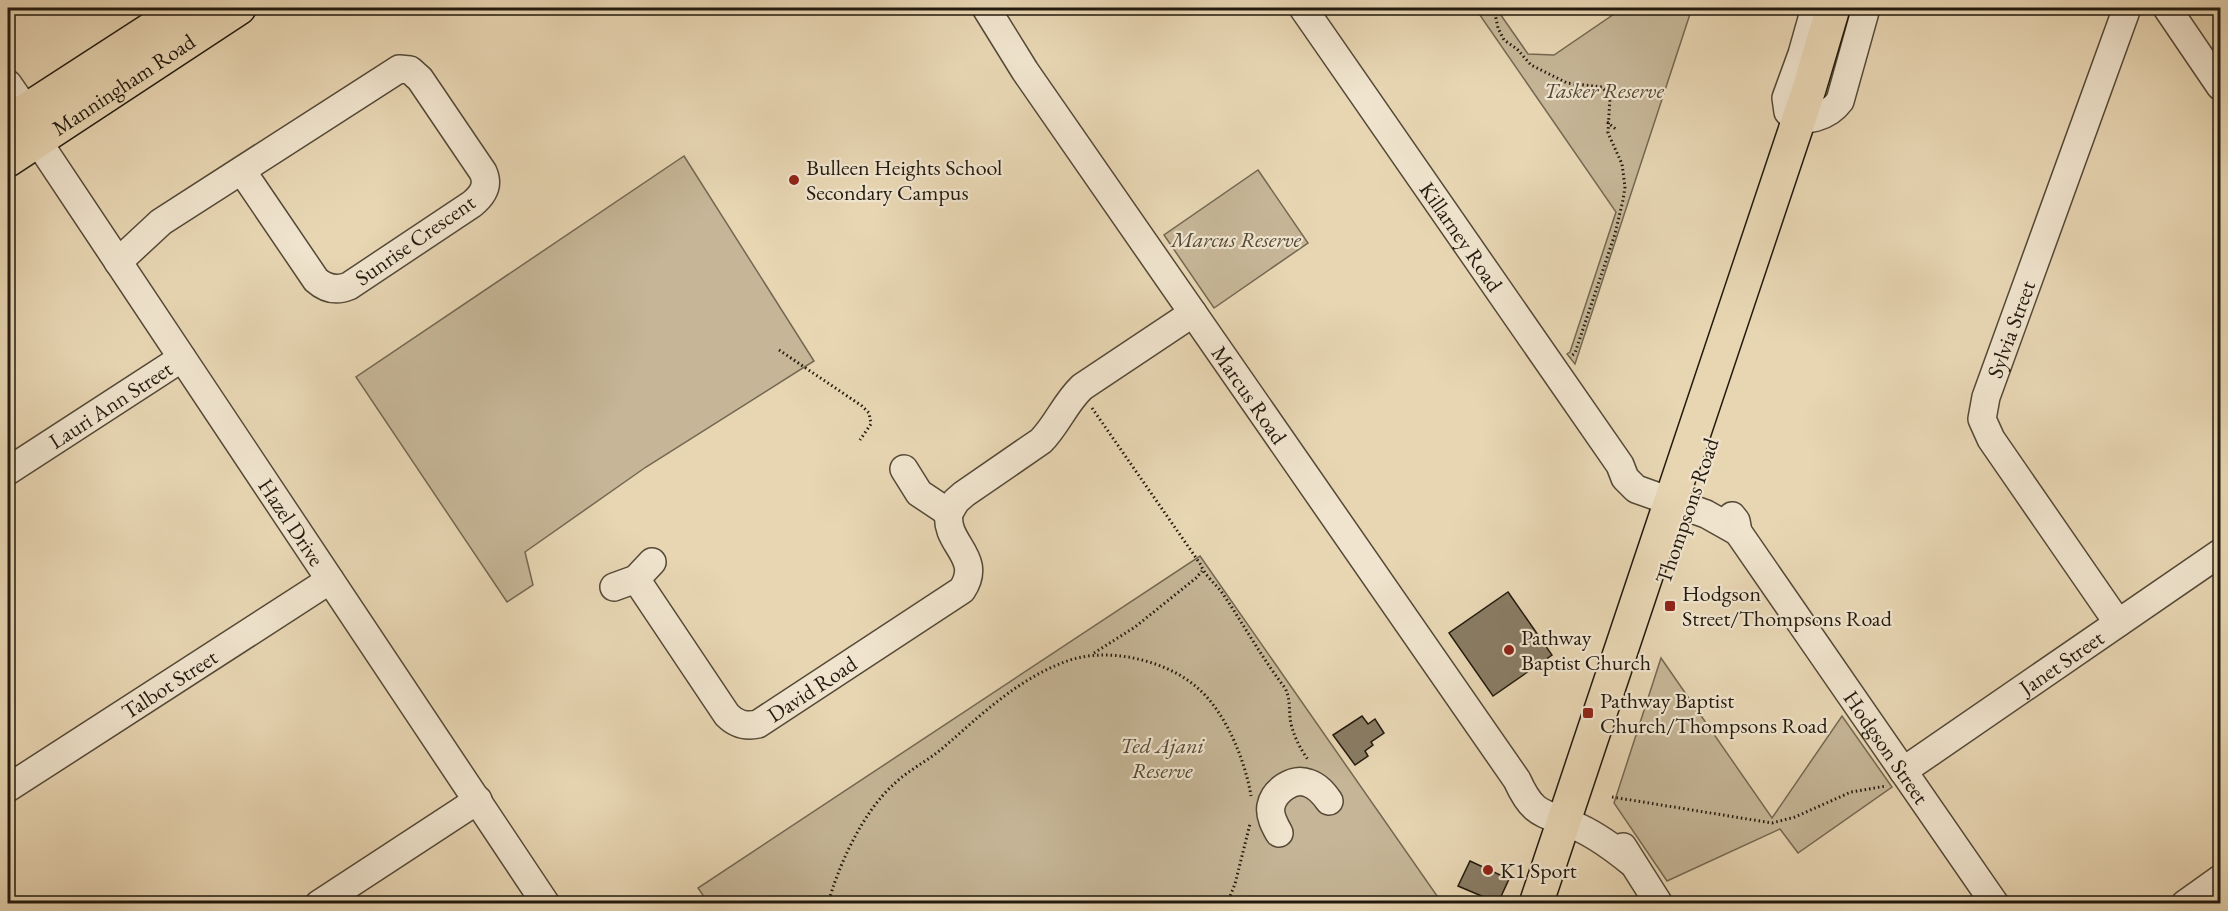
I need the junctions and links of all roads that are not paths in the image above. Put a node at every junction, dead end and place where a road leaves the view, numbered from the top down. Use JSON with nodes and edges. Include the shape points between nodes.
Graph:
{"nodes":[{"id":1,"x":184,"y":8,"type":"edge"},
{"id":2,"x":239,"y":8,"type":"edge"},
{"id":3,"x":986,"y":8,"type":"edge"},
{"id":4,"x":1303,"y":8,"type":"edge"},
{"id":5,"x":1815,"y":8,"type":"edge"},
{"id":6,"x":1833,"y":8,"type":"edge"},
{"id":7,"x":1850,"y":8,"type":"edge"},
{"id":8,"x":1866,"y":8,"type":"edge"},
{"id":9,"x":2127,"y":8,"type":"edge"},
{"id":10,"x":2167,"y":8,"type":"edge"},
{"id":11,"x":2220,"y":86,"type":"edge"},
{"id":12,"x":14,"y":106,"type":"edge"},
{"id":13,"x":1808,"y":118,"type":"junction"},
{"id":14,"x":37,"y":140,"type":"junction"},
{"id":15,"x":8,"y":160,"type":"edge"},
{"id":16,"x":242,"y":171,"type":"junction"},
{"id":17,"x":112,"y":253,"type":"junction"},
{"id":18,"x":1193,"y":312,"type":"junction"},
{"id":19,"x":182,"y":358,"type":"junction"},
{"id":20,"x":904,"y":469,"type":"dead end"},
{"id":21,"x":8,"y":471,"type":"edge"},
{"id":22,"x":1682,"y":499,"type":"junction"},
{"id":23,"x":949,"y":513,"type":"junction"},
{"id":24,"x":2220,"y":553,"type":"edge"},
{"id":25,"x":634,"y":576,"type":"dead end"},
{"id":26,"x":330,"y":580,"type":"junction"},
{"id":27,"x":2118,"y":623,"type":"junction"},
{"id":28,"x":1897,"y":777,"type":"junction"},
{"id":29,"x":8,"y":788,"type":"edge"},
{"id":30,"x":478,"y":800,"type":"junction"},
{"id":31,"x":1329,"y":801,"type":"dead end"},
{"id":32,"x":1582,"y":813,"type":"junction"},
{"id":33,"x":1279,"y":834,"type":"dead end"},
{"id":34,"x":2220,"y":879,"type":"edge"},
{"id":35,"x":319,"y":903,"type":"edge"},
{"id":36,"x":546,"y":903,"type":"edge"},
{"id":37,"x":1536,"y":903,"type":"edge"},
{"id":38,"x":1554,"y":903,"type":"edge"},
{"id":39,"x":1659,"y":903,"type":"edge"},
{"id":40,"x":1995,"y":903,"type":"edge"},
{"id":41,"x":2185,"y":903,"type":"edge"}],
"edges":[{"from":1,"to":12,"type":"main road","name":"Manningham Road"},
{"from":2,"to":14,"type":"main road","name":"Manningham Road"},
{"from":3,"to":18,"type":"street","name":"Marcus Road","via":[[1025,71]]},
{"from":4,"to":22,"type":"street","name":"Killarney Road","via":[[1620,465],[1625,478],[1636,489]]},
{"from":5,"to":13,"type":"street","via":[[1786,98],[1788,112]]},
{"from":6,"to":13,"type":"main road","name":"Thompsons Road"},
{"from":7,"to":13,"type":"main road","name":"Thompsons Road","via":[[1840,45]]},
{"from":8,"to":13,"type":"street","via":[[1840,101]]},
{"from":9,"to":27,"type":"street","name":"Sylvia Street","via":[[1986,397],[1982,419],[1991,439]]},
{"from":10,"to":11,"type":"street"},
{"from":13,"to":22,"type":"main road","name":"Thompsons Road"},
{"from":14,"to":15,"type":"main road","name":"Manningham Road"},
{"from":14,"to":17,"type":"street","name":"Hazel Drive"},
{"from":16,"to":16,"type":"street","name":"Sunrise Crescent","via":[[392,72],[405,68],[420,79],[483,172],[486,185],[472,204],[350,286],[338,289],[316,280]]},
{"from":16,"to":17,"type":"street","name":"Sunrise Crescent"},
{"from":17,"to":19,"type":"street","name":"Hazel Drive"},
{"from":18,"to":23,"type":"street","via":[[1082,387],[1041,441],[964,494]]},
{"from":18,"to":32,"type":"street","name":"Marcus Road","via":[[1517,780],[1543,797]]},
{"from":19,"to":21,"type":"street","name":"Lauri Ann Street"},
{"from":19,"to":26,"type":"street","name":"Hazel Drive"},
{"from":20,"to":23,"type":"street","via":[[919,493]]},
{"from":22,"to":28,"type":"street","name":"Hodgson Street","via":[[1720,505],[1736,521],[1738,532]]},
{"from":22,"to":32,"type":"main road","name":"Thompsons Road"},
{"from":23,"to":25,"type":"street","name":"David Road","via":[[949,529],[968,561],[968,578],[962,590],[750,726],[732,720],[722,709]]},
{"from":24,"to":27,"type":"street","name":"Janet Street"},
{"from":26,"to":29,"type":"street","name":"Talbot Street"},
{"from":26,"to":30,"type":"street","name":"Hazel Drive"},
{"from":27,"to":28,"type":"street","name":"Janet Street"},
{"from":28,"to":40,"type":"street","name":"Hodgson Street"},
{"from":30,"to":35,"type":"street"},
{"from":30,"to":36,"type":"street","name":"Hazel Drive"},
{"from":31,"to":33,"type":"street","via":[[1321,790],[1307,782],[1285,786],[1270,808]]},
{"from":32,"to":37,"type":"main road","name":"Thompsons Road"},
{"from":32,"to":38,"type":"main road","name":"Thompsons Road"},
{"from":32,"to":39,"type":"street","name":"Marcus Road","via":[[1631,862]]},
{"from":34,"to":41,"type":"street"}]}
